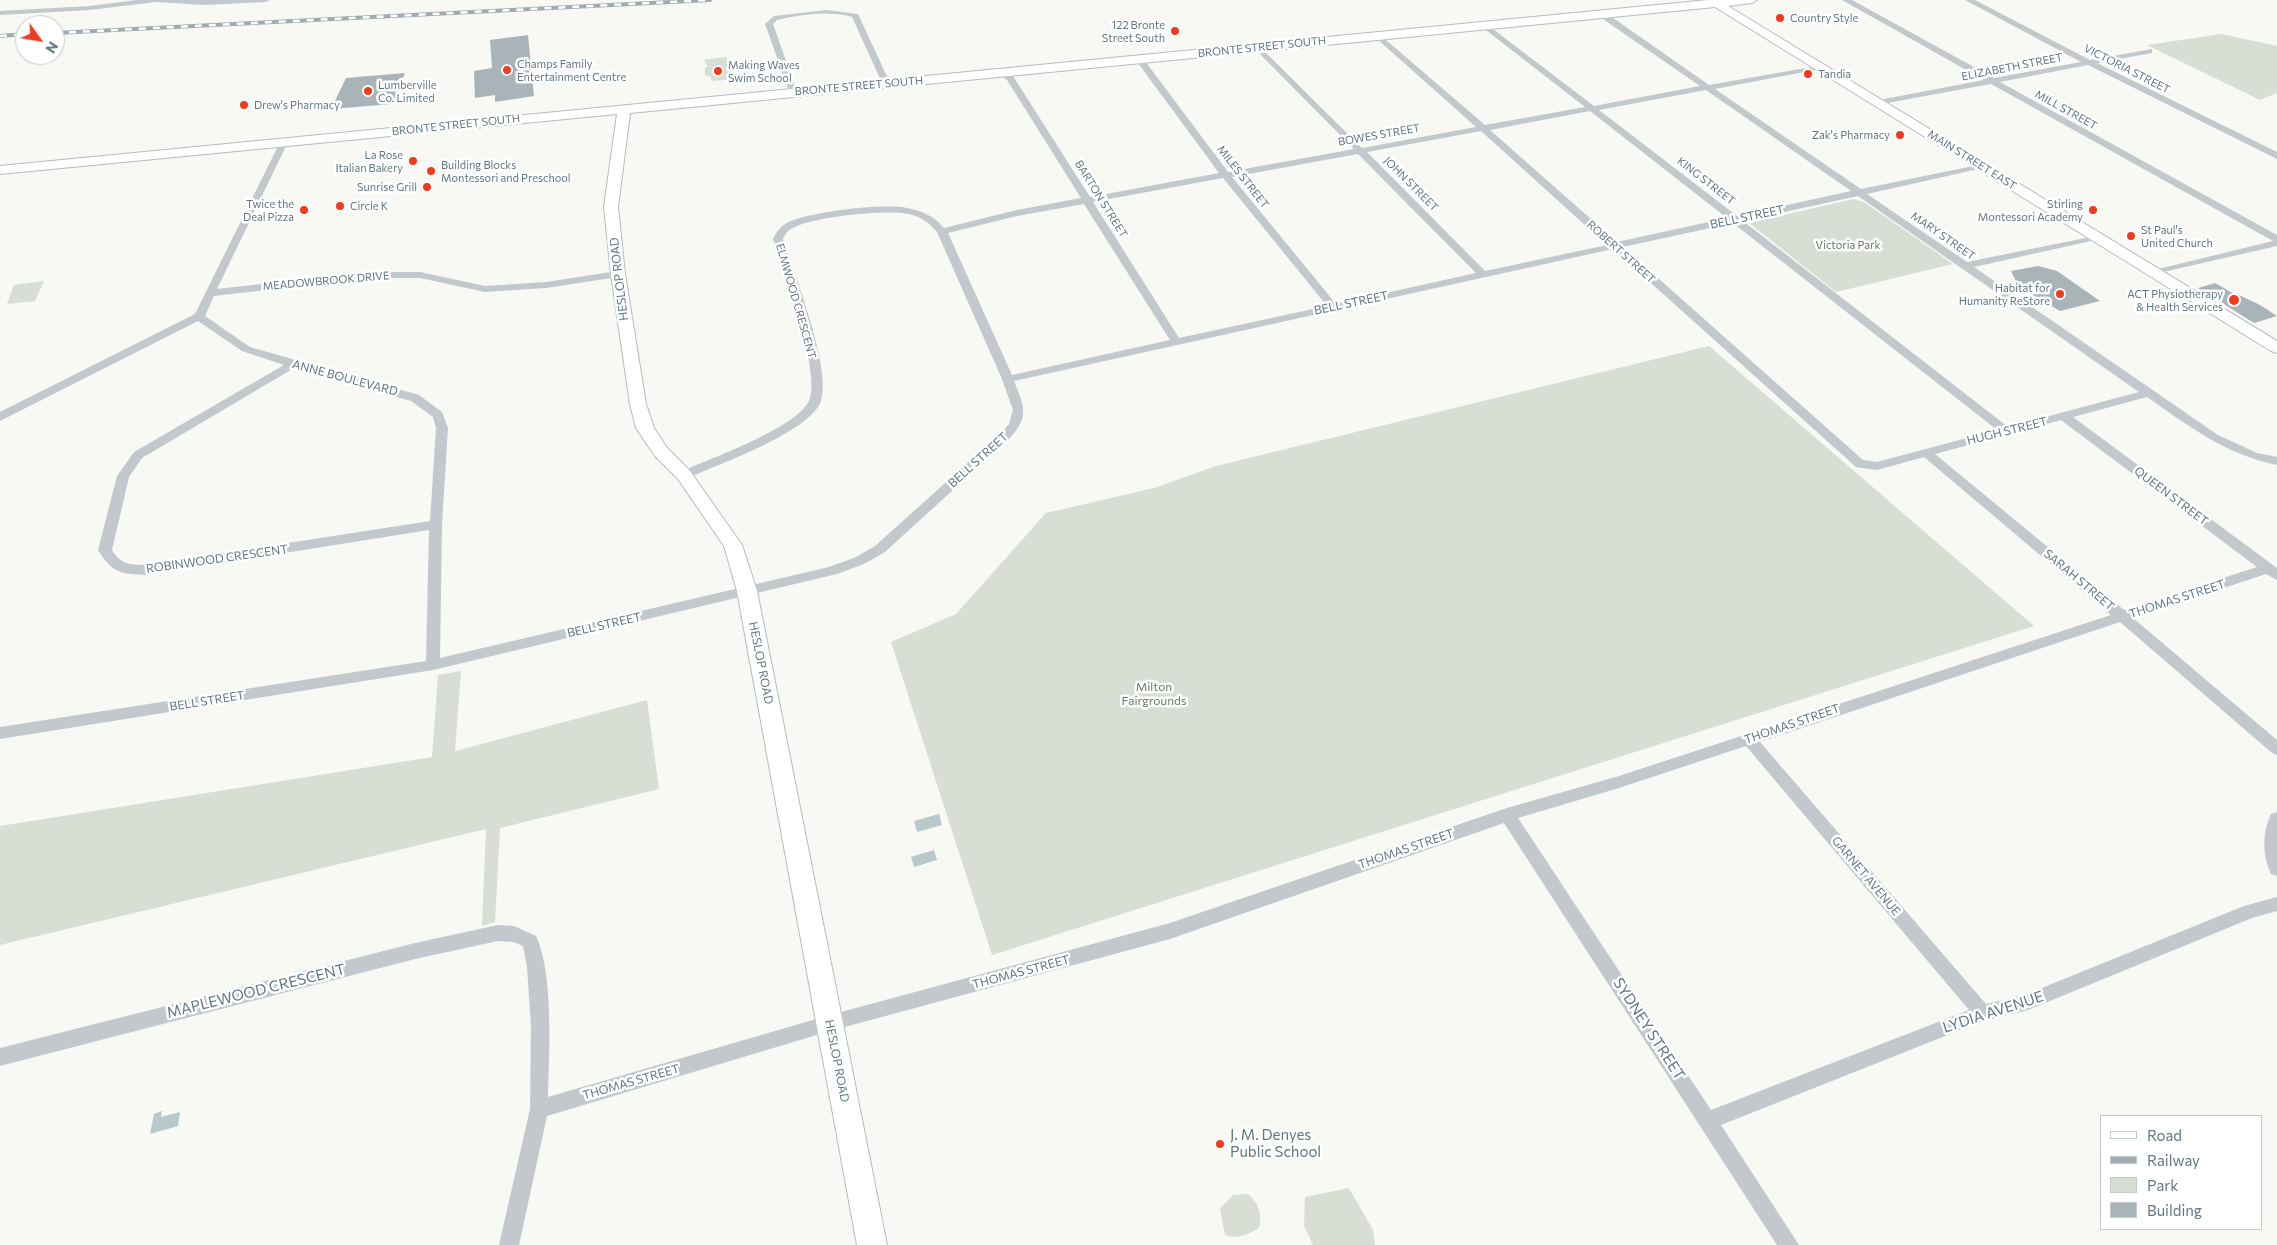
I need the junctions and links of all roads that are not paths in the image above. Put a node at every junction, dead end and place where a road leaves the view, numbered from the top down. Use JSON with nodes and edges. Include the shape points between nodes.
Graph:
{"nodes":[{"id":1,"x":69,"y":0,"type":"edge"},
{"id":2,"x":156,"y":0,"type":"edge"},
{"id":3,"x":266,"y":0,"type":"edge"},
{"id":4,"x":1752,"y":0,"type":"edge"},
{"id":5,"x":1846,"y":0,"type":"edge"},
{"id":6,"x":1969,"y":0,"type":"edge"},
{"id":7,"x":1714,"y":2,"type":"edge"},
{"id":8,"x":58,"y":10,"type":"junction"},
{"id":9,"x":0,"y":13,"type":"edge"},
{"id":10,"x":1604,"y":15,"type":"junction"},
{"id":11,"x":1485,"y":26,"type":"junction"},
{"id":12,"x":1379,"y":36,"type":"junction"},
{"id":13,"x":1258,"y":47,"type":"junction"},
{"id":14,"x":2149,"y":50,"type":"dead end"},
{"id":15,"x":1139,"y":59,"type":"junction"},
{"id":16,"x":2090,"y":63,"type":"junction"},
{"id":17,"x":1820,"y":66,"type":"junction"},
{"id":18,"x":1000,"y":72,"type":"junction"},
{"id":19,"x":1992,"y":82,"type":"junction"},
{"id":20,"x":886,"y":83,"type":"junction"},
{"id":21,"x":1709,"y":88,"type":"junction"},
{"id":22,"x":793,"y":92,"type":"junction"},
{"id":23,"x":1878,"y":103,"type":"junction"},
{"id":24,"x":624,"y":108,"type":"junction"},
{"id":25,"x":1593,"y":109,"type":"junction"},
{"id":26,"x":1483,"y":129,"type":"junction"},
{"id":27,"x":284,"y":142,"type":"junction"},
{"id":28,"x":1361,"y":151,"type":"junction"},
{"id":29,"x":2277,"y":156,"type":"edge"},
{"id":30,"x":1980,"y":166,"type":"junction"},
{"id":31,"x":0,"y":170,"type":"edge"},
{"id":32,"x":1226,"y":176,"type":"junction"},
{"id":33,"x":1859,"y":192,"type":"junction"},
{"id":34,"x":1087,"y":201,"type":"junction"},
{"id":35,"x":1734,"y":220,"type":"junction"},
{"id":36,"x":942,"y":231,"type":"junction"},
{"id":37,"x":2096,"y":237,"type":"junction"},
{"id":38,"x":2277,"y":238,"type":"edge"},
{"id":39,"x":2277,"y":243,"type":"edge"},
{"id":40,"x":1615,"y":246,"type":"junction"},
{"id":41,"x":1965,"y":266,"type":"junction"},
{"id":42,"x":2154,"y":273,"type":"junction"},
{"id":43,"x":618,"y":274,"type":"junction"},
{"id":44,"x":1483,"y":274,"type":"junction"},
{"id":45,"x":212,"y":293,"type":"junction"},
{"id":46,"x":1333,"y":306,"type":"junction"},
{"id":47,"x":200,"y":316,"type":"junction"},
{"id":48,"x":1177,"y":343,"type":"junction"},
{"id":49,"x":2277,"y":348,"type":"edge"},
{"id":50,"x":292,"y":364,"type":"junction"},
{"id":51,"x":1008,"y":379,"type":"junction"},
{"id":52,"x":2148,"y":393,"type":"junction"},
{"id":53,"x":2065,"y":416,"type":"junction"},
{"id":54,"x":0,"y":417,"type":"edge"},
{"id":55,"x":2006,"y":431,"type":"junction"},
{"id":56,"x":1925,"y":452,"type":"junction"},
{"id":57,"x":2277,"y":461,"type":"edge"},
{"id":58,"x":1866,"y":466,"type":"joint"},
{"id":59,"x":684,"y":475,"type":"junction"},
{"id":60,"x":436,"y":524,"type":"junction"},
{"id":61,"x":2272,"y":571,"type":"edge"},
{"id":62,"x":747,"y":591,"type":"junction"},
{"id":63,"x":2122,"y":617,"type":"junction"},
{"id":64,"x":433,"y":665,"type":"junction"},
{"id":65,"x":0,"y":733,"type":"edge"},
{"id":66,"x":1749,"y":739,"type":"junction"},
{"id":67,"x":2277,"y":750,"type":"edge"},
{"id":68,"x":1507,"y":815,"type":"junction"},
{"id":69,"x":2277,"y":819,"type":"edge"},
{"id":70,"x":2277,"y":869,"type":"edge"},
{"id":71,"x":2277,"y":904,"type":"edge"},
{"id":72,"x":1983,"y":1013,"type":"junction"},
{"id":73,"x":830,"y":1023,"type":"junction"},
{"id":74,"x":0,"y":1057,"type":"edge"},
{"id":75,"x":539,"y":1109,"type":"junction"},
{"id":76,"x":1709,"y":1120,"type":"junction"},
{"id":77,"x":509,"y":1245,"type":"edge"},
{"id":78,"x":872,"y":1245,"type":"edge"},
{"id":79,"x":1789,"y":1245,"type":"edge"}],
"edges":[{"from":1,"to":8,"type":"street"},
{"from":2,"to":3,"type":"street","via":[[197,3]]},
{"from":2,"to":8,"type":"street"},
{"from":4,"to":7,"type":"main road","name":"BRONTE STREET SOUTH"},
{"from":5,"to":19,"type":"street","name":"MILL STREET"},
{"from":6,"to":16,"type":"street","name":"VICTORIA STREET"},
{"from":7,"to":10,"type":"main road","name":"BRONTE STREET SOUTH"},
{"from":7,"to":17,"type":"main road","name":"MAIN STREET EAST"},
{"from":8,"to":9,"type":"street"},
{"from":10,"to":11,"type":"main road","name":"BRONTE STREET SOUTH"},
{"from":10,"to":21,"type":"street","name":"MARY STREET"},
{"from":11,"to":12,"type":"main road","name":"BRONTE STREET SOUTH"},
{"from":11,"to":25,"type":"street","name":"KING STREET"},
{"from":12,"to":13,"type":"main road","name":"BRONTE STREET SOUTH"},
{"from":12,"to":26,"type":"street","name":"ROBERT STREET"},
{"from":13,"to":15,"type":"main road","name":"BRONTE STREET SOUTH"},
{"from":13,"to":28,"type":"street","name":"JOHN STREET"},
{"from":14,"to":16,"type":"street","name":"ELIZABETH STREET"},
{"from":15,"to":18,"type":"main road","name":"BRONTE STREET SOUTH"},
{"from":15,"to":32,"type":"street","name":"MILES STREET"},
{"from":16,"to":19,"type":"street","name":"ELIZABETH STREET"},
{"from":16,"to":29,"type":"street","name":"VICTORIA STREET"},
{"from":17,"to":21,"type":"street","name":"BOWES STREET"},
{"from":17,"to":23,"type":"main road","name":"MAIN STREET EAST"},
{"from":18,"to":20,"type":"main road","name":"BRONTE STREET SOUTH"},
{"from":18,"to":34,"type":"street","name":"BARTON STREET","via":[[1010,78]]},
{"from":19,"to":23,"type":"street","name":"ELIZABETH STREET"},
{"from":19,"to":38,"type":"street","name":"MILL STREET"},
{"from":20,"to":22,"type":"main road","name":"BRONTE STREET SOUTH"},
{"from":20,"to":22,"type":"street","via":[[855,16],[845,12],[774,18],[770,24]]},
{"from":21,"to":25,"type":"street","name":"BOWES STREET"},
{"from":21,"to":33,"type":"street","name":"MARY STREET"},
{"from":22,"to":24,"type":"main road","name":"BRONTE STREET SOUTH"},
{"from":23,"to":30,"type":"main road","name":"MAIN STREET EAST"},
{"from":24,"to":27,"type":"main road","name":"BRONTE STREET SOUTH"},
{"from":24,"to":43,"type":"main road","name":"HESLOP ROAD","via":[[611,207]]},
{"from":25,"to":26,"type":"street","name":"BOWES STREET"},
{"from":25,"to":35,"type":"street","name":"KING STREET"},
{"from":26,"to":28,"type":"street","name":"BOWES STREET"},
{"from":26,"to":40,"type":"street","name":"ROBERT STREET"},
{"from":27,"to":31,"type":"main road","name":"BRONTE STREET SOUTH"},
{"from":27,"to":45,"type":"street"},
{"from":28,"to":32,"type":"street","name":"BOWES STREET"},
{"from":28,"to":44,"type":"street","name":"JOHN STREET"},
{"from":30,"to":33,"type":"street","name":"BELL STREET"},
{"from":30,"to":37,"type":"main road","name":"MAIN STREET EAST"},
{"from":32,"to":34,"type":"street","name":"BOWES STREET"},
{"from":32,"to":46,"type":"street","name":"MILES STREET"},
{"from":33,"to":35,"type":"street","name":"BELL STREET"},
{"from":33,"to":41,"type":"street","name":"MARY STREET"},
{"from":34,"to":36,"type":"street","name":"BOWES STREET"},
{"from":34,"to":48,"type":"street","name":"BARTON STREET"},
{"from":35,"to":40,"type":"street","name":"BELL STREET"},
{"from":35,"to":55,"type":"street","name":"KING STREET"},
{"from":36,"to":51,"type":"street","name":"ELMWOOD CRESCENT"},
{"from":36,"to":59,"type":"street","name":"ELMWOOD CRESCENT","via":[[934,222],[917,213],[891,210],[805,220],[781,231],[778,239],[814,364],[818,388],[815,400],[799,419],[746,448]]},
{"from":37,"to":41,"type":"street"},
{"from":37,"to":42,"type":"main road","name":"MAIN STREET EAST"},
{"from":39,"to":42,"type":"street"},
{"from":40,"to":44,"type":"street","name":"BELL STREET"},
{"from":40,"to":58,"type":"street","name":"ROBERT STREET"},
{"from":41,"to":52,"type":"street","name":"MARY STREET"},
{"from":42,"to":49,"type":"main road","name":"MAIN STREET EAST"},
{"from":43,"to":45,"type":"street","name":"MEADOWBROOK DRIVE","via":[[546,285],[485,289],[420,275],[392,275]]},
{"from":43,"to":59,"type":"main road","name":"HESLOP ROAD","via":[[630,359],[645,428],[661,452]]},
{"from":44,"to":46,"type":"street","name":"BELL STREET"},
{"from":45,"to":47,"type":"street"},
{"from":46,"to":48,"type":"street","name":"BELL STREET"},
{"from":47,"to":50,"type":"street","name":"ANNE BOULEVARD","via":[[246,348]]},
{"from":47,"to":54,"type":"street"},
{"from":48,"to":51,"type":"street","name":"BELL STREET"},
{"from":50,"to":60,"type":"street","name":"ANNE BOULEVARD","via":[[416,398],[438,416],[442,428]]},
{"from":50,"to":60,"type":"street","name":"ROBINWOOD CRESCENT","via":[[138,455],[124,476],[108,533],[105,550],[112,562],[125,569],[146,570]]},
{"from":51,"to":62,"type":"street","name":"BELL STREET","via":[[1019,410],[1015,425],[880,549],[832,571]]},
{"from":52,"to":53,"type":"street","name":"HUGH STREET"},
{"from":52,"to":57,"type":"street","name":"MARY STREET","via":[[2214,438],[2254,456]]},
{"from":53,"to":55,"type":"street","name":"HUGH STREET"},
{"from":53,"to":61,"type":"street","name":"QUEEN STREET"},
{"from":55,"to":56,"type":"street","name":"HUGH STREET"},
{"from":56,"to":58,"type":"street","name":"HUGH STREET","via":[[1877,466]]},
{"from":56,"to":63,"type":"street","name":"SARAH STREET"},
{"from":59,"to":62,"type":"main road","name":"HESLOP ROAD","via":[[733,545]]},
{"from":60,"to":64,"type":"street","name":"ANNE BOULEVARD"},
{"from":61,"to":63,"type":"street","name":"THOMAS STREET"},
{"from":62,"to":64,"type":"street","name":"BELL STREET"},
{"from":62,"to":73,"type":"main road","name":"HESLOP ROAD"},
{"from":63,"to":66,"type":"street","name":"THOMAS STREET"},
{"from":63,"to":67,"type":"street","name":"SARAH STREET"},
{"from":64,"to":65,"type":"street","name":"BELL STREET"},
{"from":66,"to":68,"type":"street","name":"THOMAS STREET"},
{"from":66,"to":72,"type":"street","name":"GARNET AVENUE"},
{"from":68,"to":73,"type":"street","name":"THOMAS STREET","via":[[1170,931]]},
{"from":68,"to":76,"type":"street","name":"SYDNEY STREET"},
{"from":69,"to":70,"type":"street","via":[[2272,841]]},
{"from":71,"to":72,"type":"street","name":"LYDIA AVENUE","via":[[2028,1002]]},
{"from":72,"to":76,"type":"street","name":"LYDIA AVENUE"},
{"from":73,"to":75,"type":"street","name":"THOMAS STREET"},
{"from":73,"to":78,"type":"main road","name":"HESLOP ROAD"},
{"from":74,"to":75,"type":"street","name":"MAPLEWOOD CRESCENT","via":[[415,951],[498,933],[514,934],[530,941],[536,967],[540,1027]]},
{"from":75,"to":77,"type":"street"},
{"from":76,"to":79,"type":"street","name":"SYDNEY STREET"}]}
